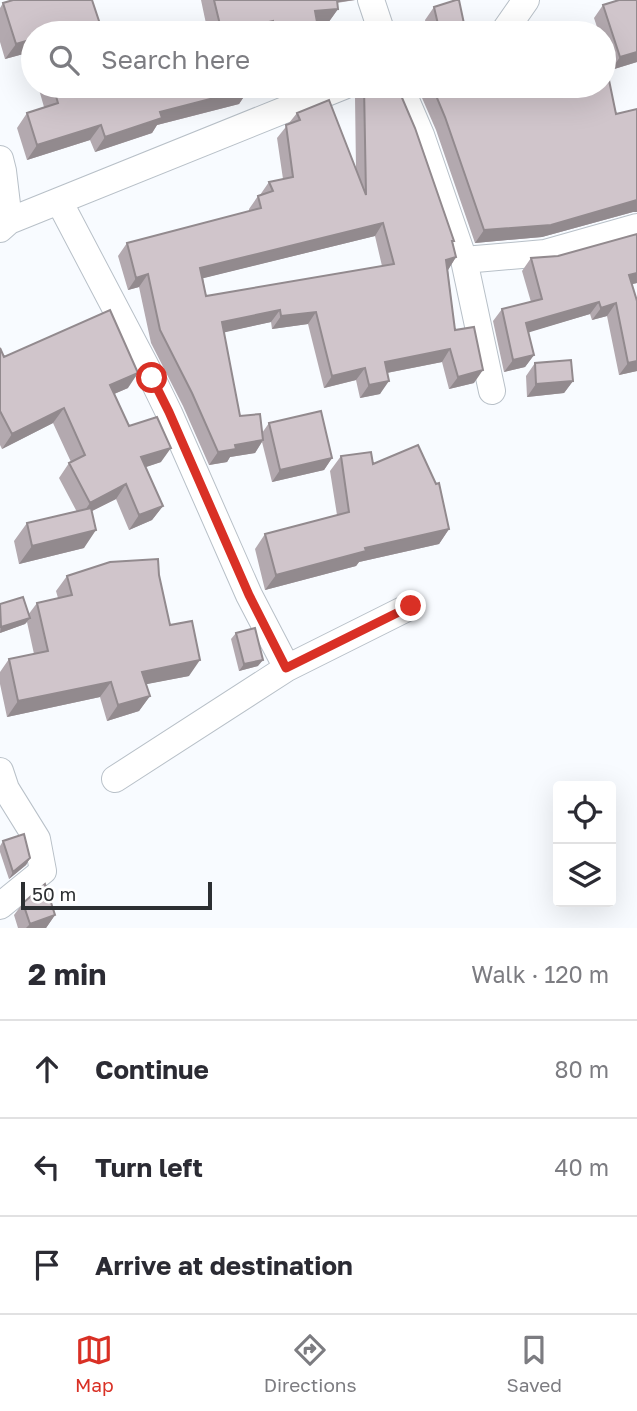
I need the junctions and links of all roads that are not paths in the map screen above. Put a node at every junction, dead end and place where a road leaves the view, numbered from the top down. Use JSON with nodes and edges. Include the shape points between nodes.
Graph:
{"nodes":[{"id":1,"x":372,"y":0,"type":"edge"},
{"id":2,"x":526,"y":0,"type":"edge"},
{"id":3,"x":378,"y":21,"type":"edge"},
{"id":4,"x":511,"y":21,"type":"edge"},
{"id":5,"x":314,"y":98,"type":"edge"},
{"id":6,"x":405,"y":98,"type":"edge"},
{"id":7,"x":0,"y":159,"type":"edge"},
{"id":8,"x":59,"y":201,"type":"junction"},
{"id":9,"x":4,"y":225,"type":"edge"},
{"id":10,"x":637,"y":227,"type":"edge"},
{"id":11,"x":464,"y":260,"type":"junction"},
{"id":12,"x":492,"y":391,"type":"dead end"},
{"id":13,"x":411,"y":606,"type":"dead end"},
{"id":14,"x":286,"y":668,"type":"junction"},
{"id":15,"x":0,"y":771,"type":"edge"},
{"id":16,"x":115,"y":779,"type":"dead end"},
{"id":17,"x":0,"y":906,"type":"edge"}],
"edges":[{"from":1,"to":3,"type":"street"},
{"from":2,"to":4,"type":"street"},
{"from":5,"to":8,"type":"street"},
{"from":6,"to":11,"type":"street"},
{"from":7,"to":9,"type":"street"},
{"from":8,"to":9,"type":"street"},
{"from":8,"to":14,"type":"street","via":[[169,412]]},
{"from":10,"to":11,"type":"street","via":[[545,253]]},
{"from":11,"to":12,"type":"street"},
{"from":13,"to":14,"type":"street"},
{"from":14,"to":16,"type":"street"},
{"from":15,"to":17,"type":"street","via":[[37,839],[43,872]]}]}
